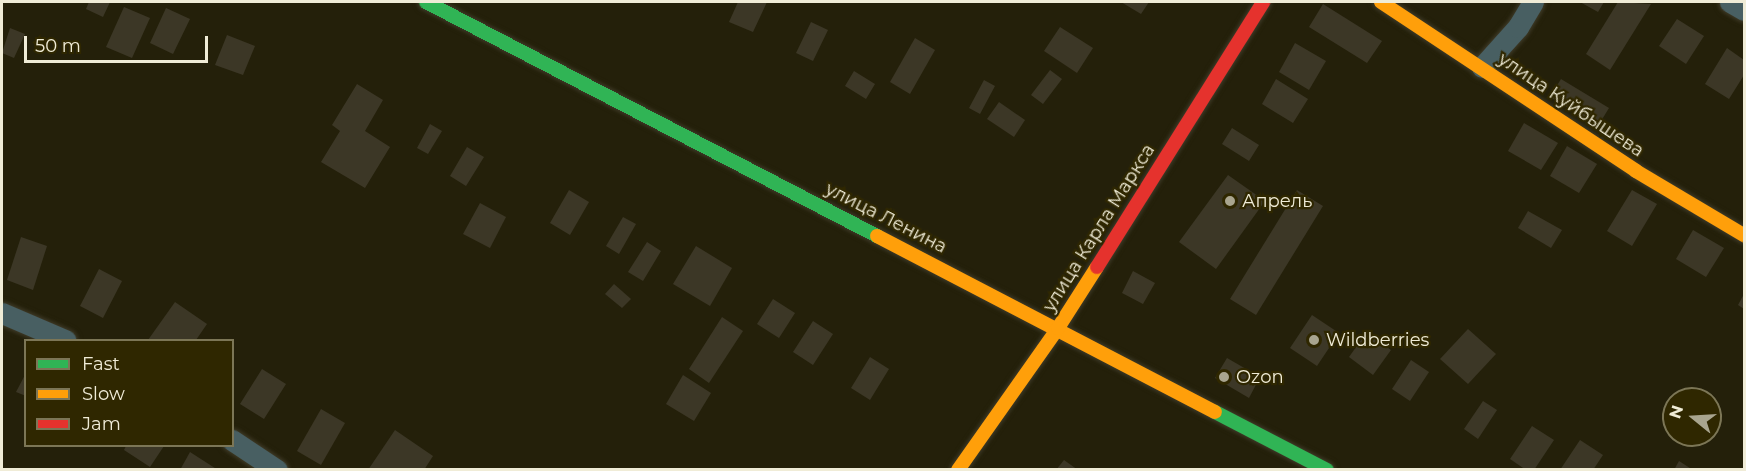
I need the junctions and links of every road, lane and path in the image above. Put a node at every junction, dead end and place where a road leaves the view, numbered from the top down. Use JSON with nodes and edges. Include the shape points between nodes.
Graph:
{"nodes":[{"id":1,"x":426,"y":2,"type":"edge"},
{"id":2,"x":1263,"y":2,"type":"edge"},
{"id":3,"x":1381,"y":2,"type":"edge"},
{"id":4,"x":1533,"y":2,"type":"edge"},
{"id":5,"x":1730,"y":2,"type":"edge"},
{"id":6,"x":1744,"y":10,"type":"edge"},
{"id":7,"x":1482,"y":67,"type":"junction"},
{"id":8,"x":1744,"y":235,"type":"edge"},
{"id":9,"x":2,"y":313,"type":"edge"},
{"id":10,"x":1058,"y":328,"type":"junction"},
{"id":11,"x":62,"y":339,"type":"edge"},
{"id":12,"x":234,"y":441,"type":"edge"},
{"id":13,"x":278,"y":470,"type":"edge"},
{"id":14,"x":958,"y":470,"type":"edge"},
{"id":15,"x":1327,"y":470,"type":"edge"}],
"edges":[{"from":1,"to":10,"type":"main road","name":"улица Ленина"},
{"from":2,"to":10,"type":"main road","name":"улица Карла Маркса"},
{"from":3,"to":7,"type":"main road","name":"улица Куйбышева"},
{"from":4,"to":7,"type":"street","via":[[1518,27]]},
{"from":5,"to":6,"type":"street"},
{"from":7,"to":8,"type":"main road","name":"улица Куйбышева","via":[[1636,171]]},
{"from":9,"to":11,"type":"street"},
{"from":10,"to":14,"type":"main road","name":"улица Карла Маркса"},
{"from":10,"to":15,"type":"main road","name":"улица Ленина"},
{"from":12,"to":13,"type":"street"}]}
